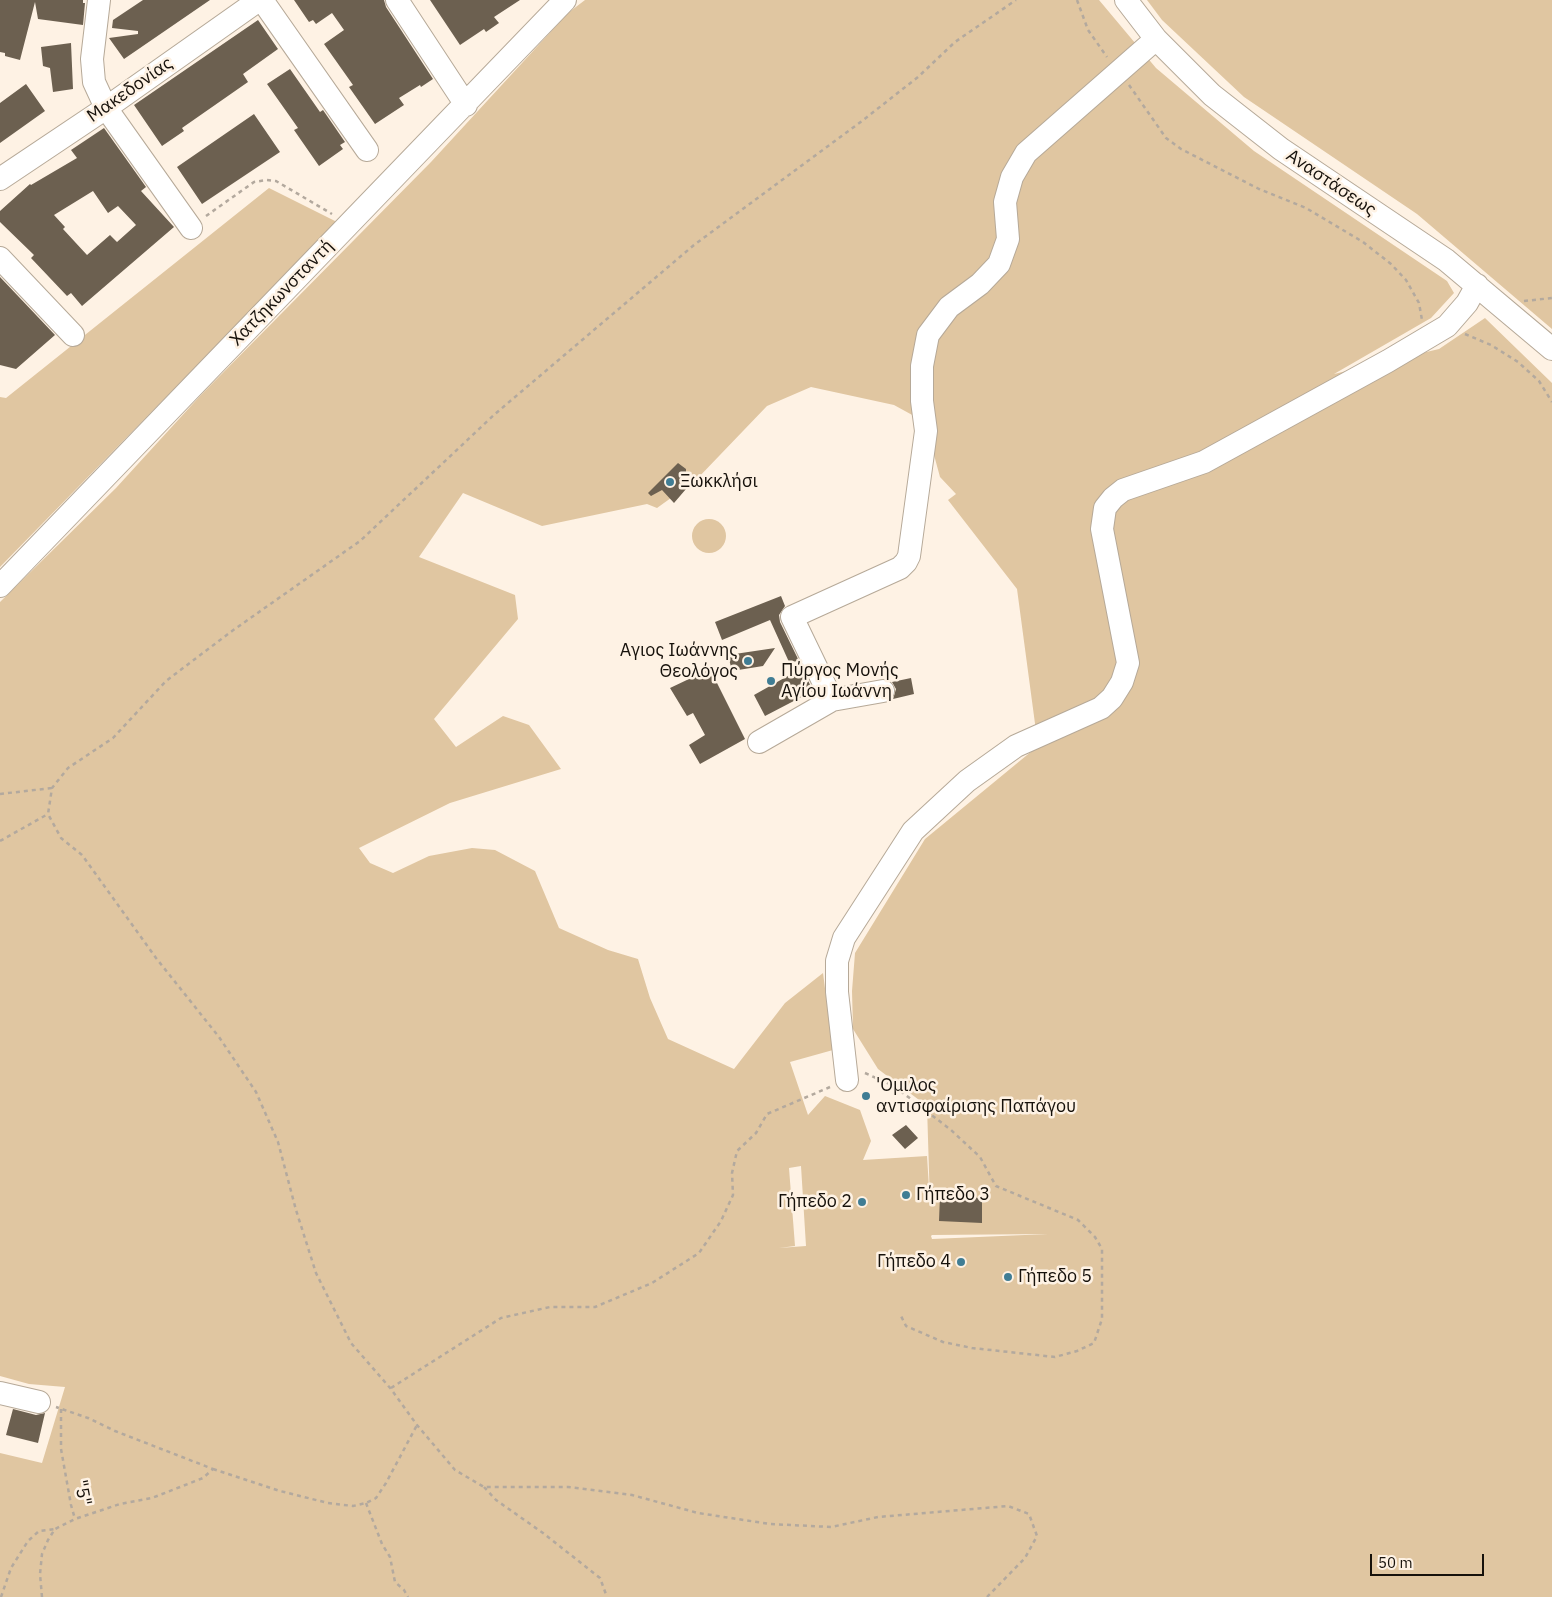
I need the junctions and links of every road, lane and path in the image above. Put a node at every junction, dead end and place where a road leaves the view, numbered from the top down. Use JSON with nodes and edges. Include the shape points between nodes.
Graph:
{"nodes":[{"id":1,"x":99,"y":0,"type":"edge"},
{"id":2,"x":261,"y":0,"type":"edge"},
{"id":3,"x":397,"y":0,"type":"edge"},
{"id":4,"x":565,"y":0,"type":"edge"},
{"id":5,"x":1016,"y":0,"type":"edge"},
{"id":6,"x":1077,"y":0,"type":"edge"},
{"id":7,"x":1126,"y":0,"type":"edge"},
{"id":8,"x":1156,"y":38,"type":"junction"},
{"id":9,"x":1119,"y":71,"type":"junction"},
{"id":10,"x":466,"y":105,"type":"junction"},
{"id":11,"x":106,"y":108,"type":"junction"},
{"id":12,"x":367,"y":150,"type":"dead end"},
{"id":13,"x":0,"y":179,"type":"edge"},
{"id":14,"x":349,"y":224,"type":"junction"},
{"id":15,"x":191,"y":228,"type":"joint"},
{"id":16,"x":0,"y":258,"type":"edge"},
{"id":17,"x":1477,"y":285,"type":"junction"},
{"id":18,"x":1552,"y":298,"type":"edge"},
{"id":19,"x":1504,"y":306,"type":"junction"},
{"id":20,"x":1433,"y":334,"type":"junction"},
{"id":21,"x":73,"y":335,"type":"dead end"},
{"id":22,"x":1552,"y":349,"type":"edge"},
{"id":23,"x":1552,"y":402,"type":"edge"},
{"id":24,"x":0,"y":586,"type":"edge"},
{"id":25,"x":883,"y":690,"type":"dead end"},
{"id":26,"x":832,"y":700,"type":"junction"},
{"id":27,"x":759,"y":742,"type":"dead end"},
{"id":28,"x":52,"y":788,"type":"junction"},
{"id":29,"x":0,"y":794,"type":"edge"},
{"id":30,"x":48,"y":814,"type":"junction"},
{"id":31,"x":0,"y":841,"type":"edge"},
{"id":32,"x":848,"y":1080,"type":"junction"},
{"id":33,"x":901,"y":1316,"type":"dead end"},
{"id":34,"x":391,"y":1389,"type":"junction"},
{"id":35,"x":0,"y":1393,"type":"edge"},
{"id":36,"x":39,"y":1402,"type":"joint"},
{"id":37,"x":61,"y":1409,"type":"junction"},
{"id":38,"x":418,"y":1425,"type":"junction"},
{"id":39,"x":213,"y":1469,"type":"junction"},
{"id":40,"x":484,"y":1487,"type":"junction"},
{"id":41,"x":366,"y":1504,"type":"junction"},
{"id":42,"x":75,"y":1519,"type":"junction"},
{"id":43,"x":55,"y":1529,"type":"junction"},
{"id":44,"x":1,"y":1597,"type":"edge"},
{"id":45,"x":42,"y":1597,"type":"edge"},
{"id":46,"x":408,"y":1597,"type":"edge"},
{"id":47,"x":607,"y":1597,"type":"edge"},
{"id":48,"x":987,"y":1597,"type":"edge"}],
"edges":[{"from":1,"to":11,"type":"street","via":[[92,59],[94,82]]},
{"from":2,"to":11,"type":"street","name":"Μακεδονίας"},
{"from":2,"to":12,"type":"street","name":"Μακεδονίας"},
{"from":3,"to":10,"type":"street"},
{"from":4,"to":10,"type":"street","name":"Χατζηκωνσταντή"},
{"from":5,"to":28,"type":"path","via":[[955,42],[918,77],[694,245],[495,414],[360,541],[166,681],[114,738],[68,768]]},
{"from":6,"to":9,"type":"path","via":[[1088,30]]},
{"from":7,"to":8,"type":"street","name":"Αναστάσεως"},
{"from":8,"to":9,"type":"street"},
{"from":8,"to":17,"type":"street","name":"Αναστάσεως","via":[[1212,95],[1282,149],[1446,260]]},
{"from":9,"to":20,"type":"path","via":[[1166,138],[1259,189],[1306,208],[1363,242],[1391,264],[1406,280]]},
{"from":9,"to":26,"type":"street","via":[[1026,153],[1012,176],[1005,202],[1008,239],[999,264],[980,284],[949,307],[928,335],[922,366],[926,431],[906,562],[900,568],[792,617]]},
{"from":10,"to":14,"type":"street","name":"Χατζηκωνσταντή"},
{"from":11,"to":13,"type":"street","name":"Μακεδονίας"},
{"from":11,"to":15,"type":"street"},
{"from":14,"to":15,"type":"path","via":[[276,181],[267,180],[246,187]]},
{"from":14,"to":24,"type":"street","name":"Χατζηκωνσταντή"},
{"from":16,"to":21,"type":"street"},
{"from":17,"to":19,"type":"street","name":"Αναστάσεως"},
{"from":17,"to":20,"type":"street","via":[[1467,303]]},
{"from":18,"to":19,"type":"path"},
{"from":19,"to":22,"type":"street","name":"Αναστάσεως"},
{"from":20,"to":23,"type":"path","via":[[1468,335],[1491,345],[1518,362],[1539,381]]},
{"from":20,"to":32,"type":"street","via":[[1204,462],[1123,490],[1105,508],[1102,529],[1128,662],[1122,682],[1101,708],[1016,746],[967,781],[913,831],[844,938],[837,962],[837,992]]},
{"from":25,"to":26,"type":"street"},
{"from":26,"to":27,"type":"street"},
{"from":28,"to":29,"type":"path"},
{"from":28,"to":30,"type":"path"},
{"from":30,"to":31,"type":"path"},
{"from":30,"to":34,"type":"path","via":[[61,838],[82,854],[156,958],[220,1037],[256,1092],[278,1142],[316,1273],[351,1343]]},
{"from":32,"to":33,"type":"path","via":[[865,1072],[894,1086],[980,1157],[996,1186],[1078,1220],[1102,1249],[1102,1319],[1094,1343],[1077,1351],[1055,1357],[972,1348],[942,1342],[906,1326]]},
{"from":32,"to":34,"type":"path","via":[[767,1114],[756,1134],[736,1151],[733,1195],[721,1221],[699,1253],[652,1283],[595,1308],[550,1307],[501,1318]]},
{"from":34,"to":38,"type":"path"},
{"from":35,"to":36,"type":"street"},
{"from":36,"to":37,"type":"path"},
{"from":37,"to":39,"type":"path"},
{"from":37,"to":42,"type":"path","name":"\"5\"","via":[[61,1449]]},
{"from":38,"to":40,"type":"path","via":[[455,1470]]},
{"from":38,"to":41,"type":"path","via":[[386,1483],[376,1498]]},
{"from":39,"to":41,"type":"path","via":[[328,1503]]},
{"from":39,"to":42,"type":"path","via":[[203,1478],[152,1498],[120,1504]]},
{"from":40,"to":47,"type":"path","via":[[496,1500],[600,1578]]},
{"from":40,"to":48,"type":"path","via":[[568,1487],[632,1495],[698,1512],[770,1524],[831,1527],[878,1517],[1008,1506],[1028,1514],[1037,1536],[1025,1558]]},
{"from":41,"to":46,"type":"path","via":[[390,1557],[395,1582]]},
{"from":42,"to":43,"type":"path","name":"\"5\""},
{"from":43,"to":44,"type":"path","name":"\"5\"","via":[[39,1531],[28,1540],[11,1568]]},
{"from":43,"to":45,"type":"path","via":[[42,1554]]}]}
